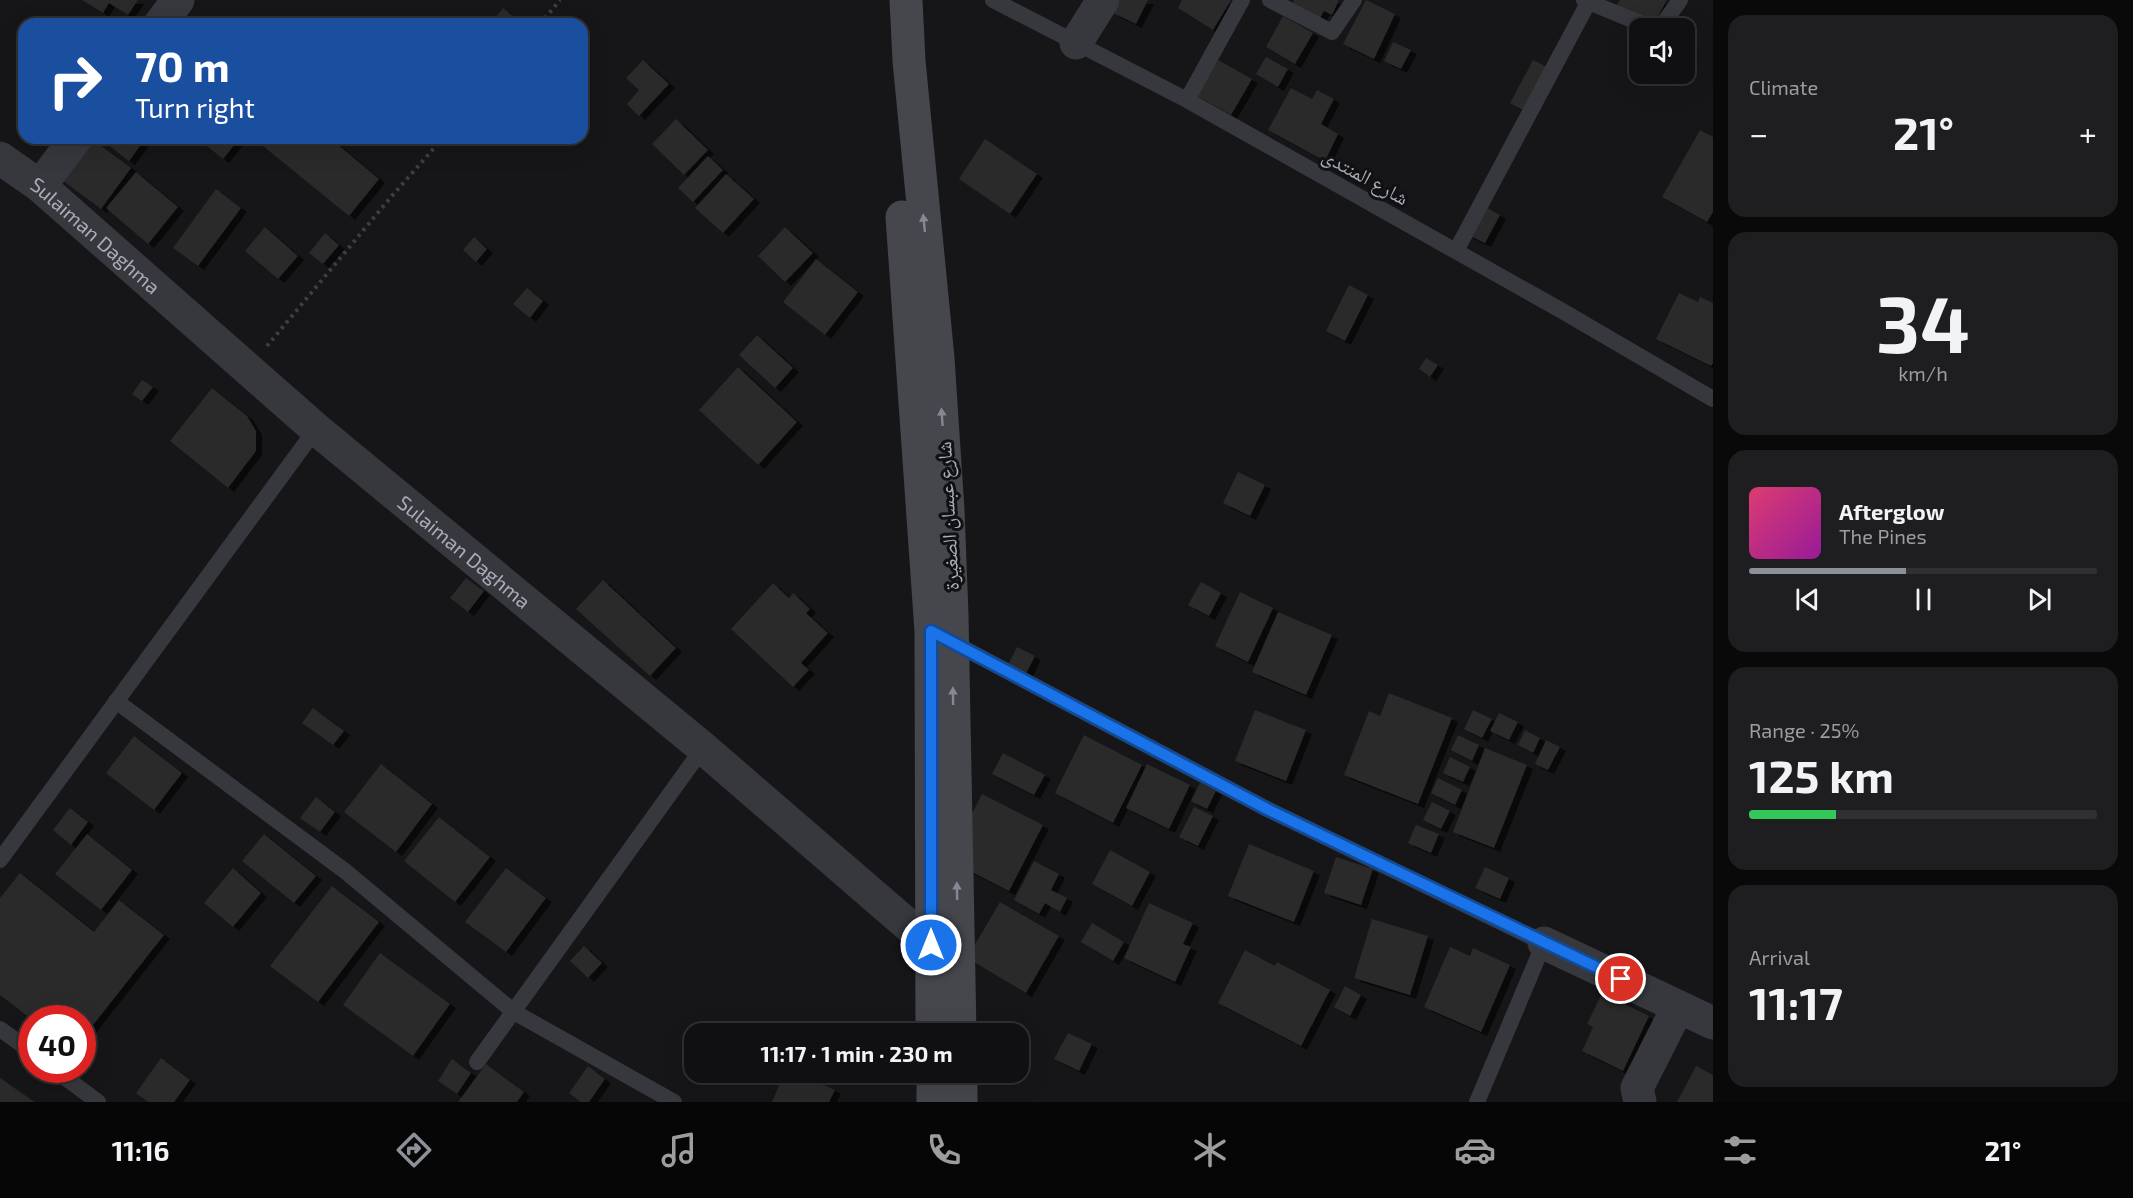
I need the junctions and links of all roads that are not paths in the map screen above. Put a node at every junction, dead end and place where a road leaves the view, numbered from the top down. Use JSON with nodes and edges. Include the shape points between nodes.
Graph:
{"nodes":[{"id":1,"x":178,"y":0,"type":"edge"},
{"id":2,"x":887,"y":0,"type":"edge"},
{"id":3,"x":906,"y":0,"type":"edge"},
{"id":4,"x":993,"y":0,"type":"edge"},
{"id":5,"x":1103,"y":0,"type":"edge"},
{"id":6,"x":1242,"y":0,"type":"edge"},
{"id":7,"x":1270,"y":0,"type":"edge"},
{"id":8,"x":1354,"y":0,"type":"edge"},
{"id":9,"x":1680,"y":0,"type":"edge"},
{"id":10,"x":1586,"y":1,"type":"edge"},
{"id":11,"x":164,"y":18,"type":"edge"},
{"id":12,"x":1667,"y":18,"type":"edge"},
{"id":13,"x":1629,"y":19,"type":"edge"},
{"id":14,"x":1076,"y":43,"type":"junction"},
{"id":15,"x":1187,"y":100,"type":"junction"},
{"id":16,"x":72,"y":144,"type":"edge"},
{"id":17,"x":0,"y":158,"type":"edge"},
{"id":18,"x":40,"y":186,"type":"junction"},
{"id":19,"x":1456,"y":251,"type":"junction"},
{"id":20,"x":1713,"y":399,"type":"edge"},
{"id":21,"x":316,"y":429,"type":"junction"},
{"id":22,"x":942,"y":637,"type":"junction"},
{"id":23,"x":116,"y":701,"type":"junction"},
{"id":24,"x":703,"y":748,"type":"junction"},
{"id":25,"x":0,"y":860,"type":"edge"},
{"id":26,"x":1544,"y":943,"type":"junction"},
{"id":27,"x":931,"y":945,"type":"junction"},
{"id":28,"x":1678,"y":1006,"type":"junction"},
{"id":29,"x":514,"y":1012,"type":"junction"},
{"id":30,"x":932,"y":1023,"type":"edge"},
{"id":31,"x":960,"y":1023,"type":"edge"},
{"id":32,"x":1713,"y":1023,"type":"edge"},
{"id":33,"x":0,"y":1029,"type":"edge"},
{"id":34,"x":18,"y":1042,"type":"edge"},
{"id":35,"x":477,"y":1062,"type":"dead end"},
{"id":36,"x":72,"y":1083,"type":"edge"},
{"id":37,"x":933,"y":1083,"type":"edge"},
{"id":38,"x":961,"y":1083,"type":"edge"},
{"id":39,"x":98,"y":1102,"type":"edge"},
{"id":40,"x":674,"y":1102,"type":"edge"},
{"id":41,"x":933,"y":1102,"type":"edge"},
{"id":42,"x":961,"y":1102,"type":"edge"},
{"id":43,"x":1477,"y":1102,"type":"edge"},
{"id":44,"x":1640,"y":1102,"type":"edge"}],
"edges":[{"from":1,"to":11,"type":"street"},
{"from":2,"to":22,"type":"street","name":"شارع عبسان الصغيرة"},
{"from":22,"to":3,"type":"street","name":"شارع عبسان الصغيرة","one_way":true,"via":[[948,510]]},
{"from":4,"to":14,"type":"lane","name":"شارع المنتدى"},
{"from":5,"to":14,"type":"street"},
{"from":6,"to":15,"type":"lane"},
{"from":7,"to":8,"type":"lane","via":[[1332,32]]},
{"from":9,"to":12,"type":"lane"},
{"from":10,"to":13,"type":"lane"},
{"from":10,"to":19,"type":"lane"},
{"from":14,"to":15,"type":"lane","name":"شارع المنتدى"},
{"from":15,"to":19,"type":"lane","name":"شارع المنتدى"},
{"from":16,"to":18,"type":"street"},
{"from":17,"to":18,"type":"street","name":"Sulaiman Daghma"},
{"from":18,"to":21,"type":"street","name":"Sulaiman Daghma"},
{"from":19,"to":20,"type":"lane","name":"شارع المنتدى"},
{"from":21,"to":23,"type":"lane"},
{"from":21,"to":24,"type":"street","name":"Sulaiman Daghma"},
{"from":22,"to":26,"type":"lane","via":[[1267,809]]},
{"from":22,"to":27,"type":"street","name":"شارع عبسان الصغيرة"},
{"from":31,"to":22,"type":"street","name":"شارع عبسان الصغيرة","one_way":true},
{"from":23,"to":25,"type":"lane"},
{"from":23,"to":29,"type":"lane","via":[[345,871]]},
{"from":24,"to":27,"type":"street","name":"Sulaiman Daghma"},
{"from":24,"to":29,"type":"lane"},
{"from":26,"to":28,"type":"street"},
{"from":26,"to":43,"type":"lane"},
{"from":27,"to":30,"type":"street","name":"شارع عبسان الصغيرة"},
{"from":28,"to":32,"type":"street"},
{"from":28,"to":44,"type":"street","via":[[1637,1088]]},
{"from":29,"to":35,"type":"lane"},
{"from":29,"to":40,"type":"lane"},
{"from":33,"to":34,"type":"lane"},
{"from":36,"to":39,"type":"lane"},
{"from":37,"to":41,"type":"street"},
{"from":38,"to":42,"type":"street"}]}
